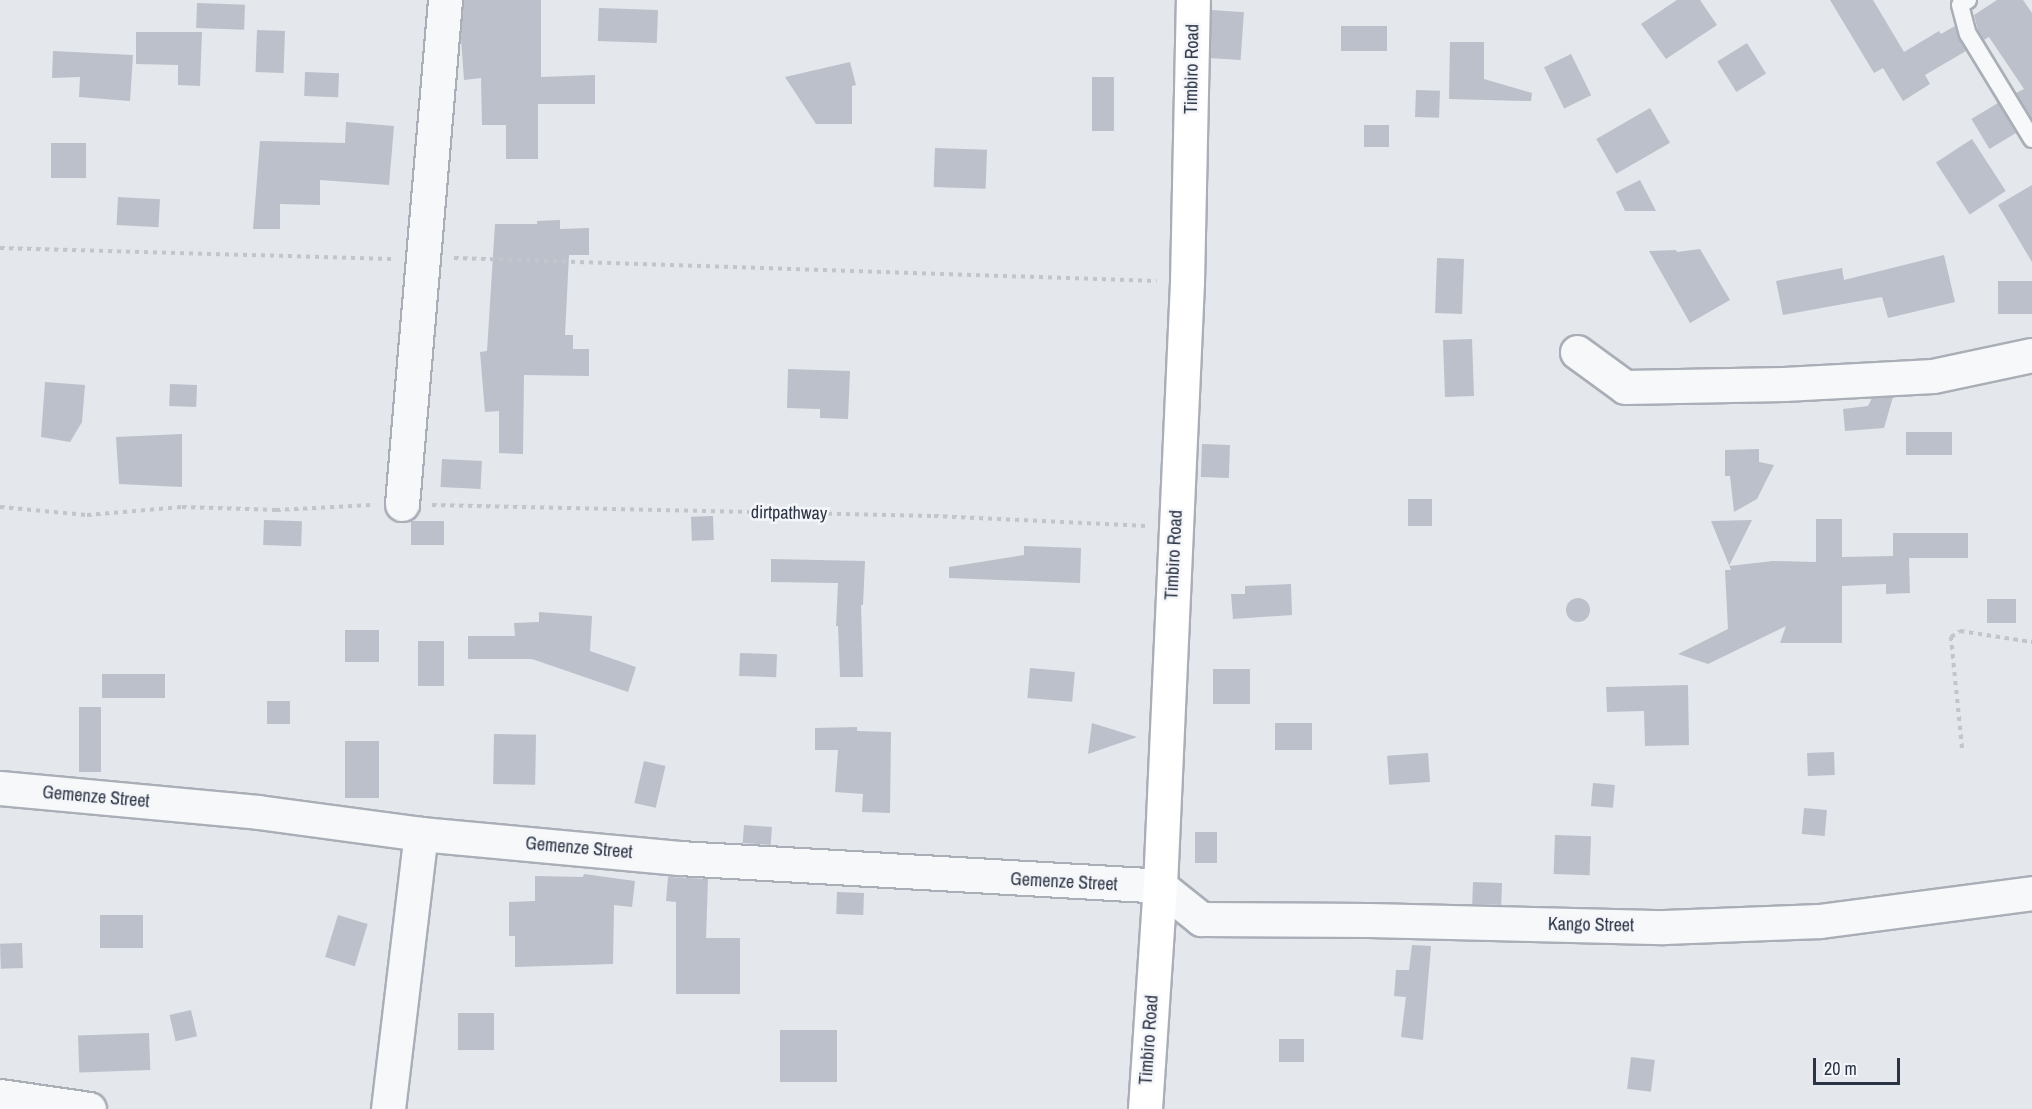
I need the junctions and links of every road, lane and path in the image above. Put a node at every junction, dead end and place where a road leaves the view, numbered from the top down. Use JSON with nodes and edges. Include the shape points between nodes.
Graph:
{"nodes":[{"id":1,"x":445,"y":0,"type":"edge"},
{"id":2,"x":1193,"y":0,"type":"edge"},
{"id":3,"x":1968,"y":0,"type":"edge"},
{"id":4,"x":2032,"y":140,"type":"edge"},
{"id":5,"x":0,"y":248,"type":"edge"},
{"id":6,"x":424,"y":257,"type":"junction"},
{"id":7,"x":1187,"y":282,"type":"junction"},
{"id":8,"x":1577,"y":352,"type":"dead end"},
{"id":9,"x":2032,"y":354,"type":"edge"},
{"id":10,"x":402,"y":504,"type":"junction"},
{"id":11,"x":0,"y":507,"type":"edge"},
{"id":12,"x":1175,"y":527,"type":"junction"},
{"id":13,"x":2032,"y":642,"type":"edge"},
{"id":14,"x":1962,"y":748,"type":"dead end"},
{"id":15,"x":0,"y":788,"type":"edge"},
{"id":16,"x":421,"y":834,"type":"junction"},
{"id":17,"x":1160,"y":886,"type":"junction"},
{"id":18,"x":2032,"y":893,"type":"edge"},
{"id":19,"x":0,"y":1096,"type":"edge"},
{"id":20,"x":89,"y":1109,"type":"edge"},
{"id":21,"x":388,"y":1109,"type":"edge"},
{"id":22,"x":1145,"y":1109,"type":"edge"}],
"edges":[{"from":1,"to":6,"type":"street"},
{"from":2,"to":7,"type":"main road","name":"Timbiro Road"},
{"from":3,"to":4,"type":"lane","via":[[1960,6],[1968,34]]},
{"from":5,"to":6,"type":"path"},
{"from":6,"to":7,"type":"path"},
{"from":6,"to":10,"type":"street"},
{"from":7,"to":12,"type":"main road","name":"Timbiro Road"},
{"from":8,"to":9,"type":"street","via":[[1624,387],[1933,376]]},
{"from":10,"to":11,"type":"path","name":"dirtpathway","via":[[276,510],[182,507],[87,515]]},
{"from":10,"to":12,"type":"path","name":"dirtpathway","via":[[934,516]]},
{"from":12,"to":17,"type":"main road","name":"Timbiro Road"},
{"from":13,"to":14,"type":"path","via":[[1960,631],[1950,638]]},
{"from":15,"to":16,"type":"street","name":"Gemenze Street","via":[[258,812]]},
{"from":16,"to":17,"type":"street","name":"Gemenze Street","via":[[679,858]]},
{"from":16,"to":21,"type":"street"},
{"from":17,"to":18,"type":"street","name":"Kango Street","via":[[1201,919],[1664,927],[1820,921]]},
{"from":17,"to":22,"type":"main road","name":"Timbiro Road"},
{"from":19,"to":20,"type":"street"}]}
